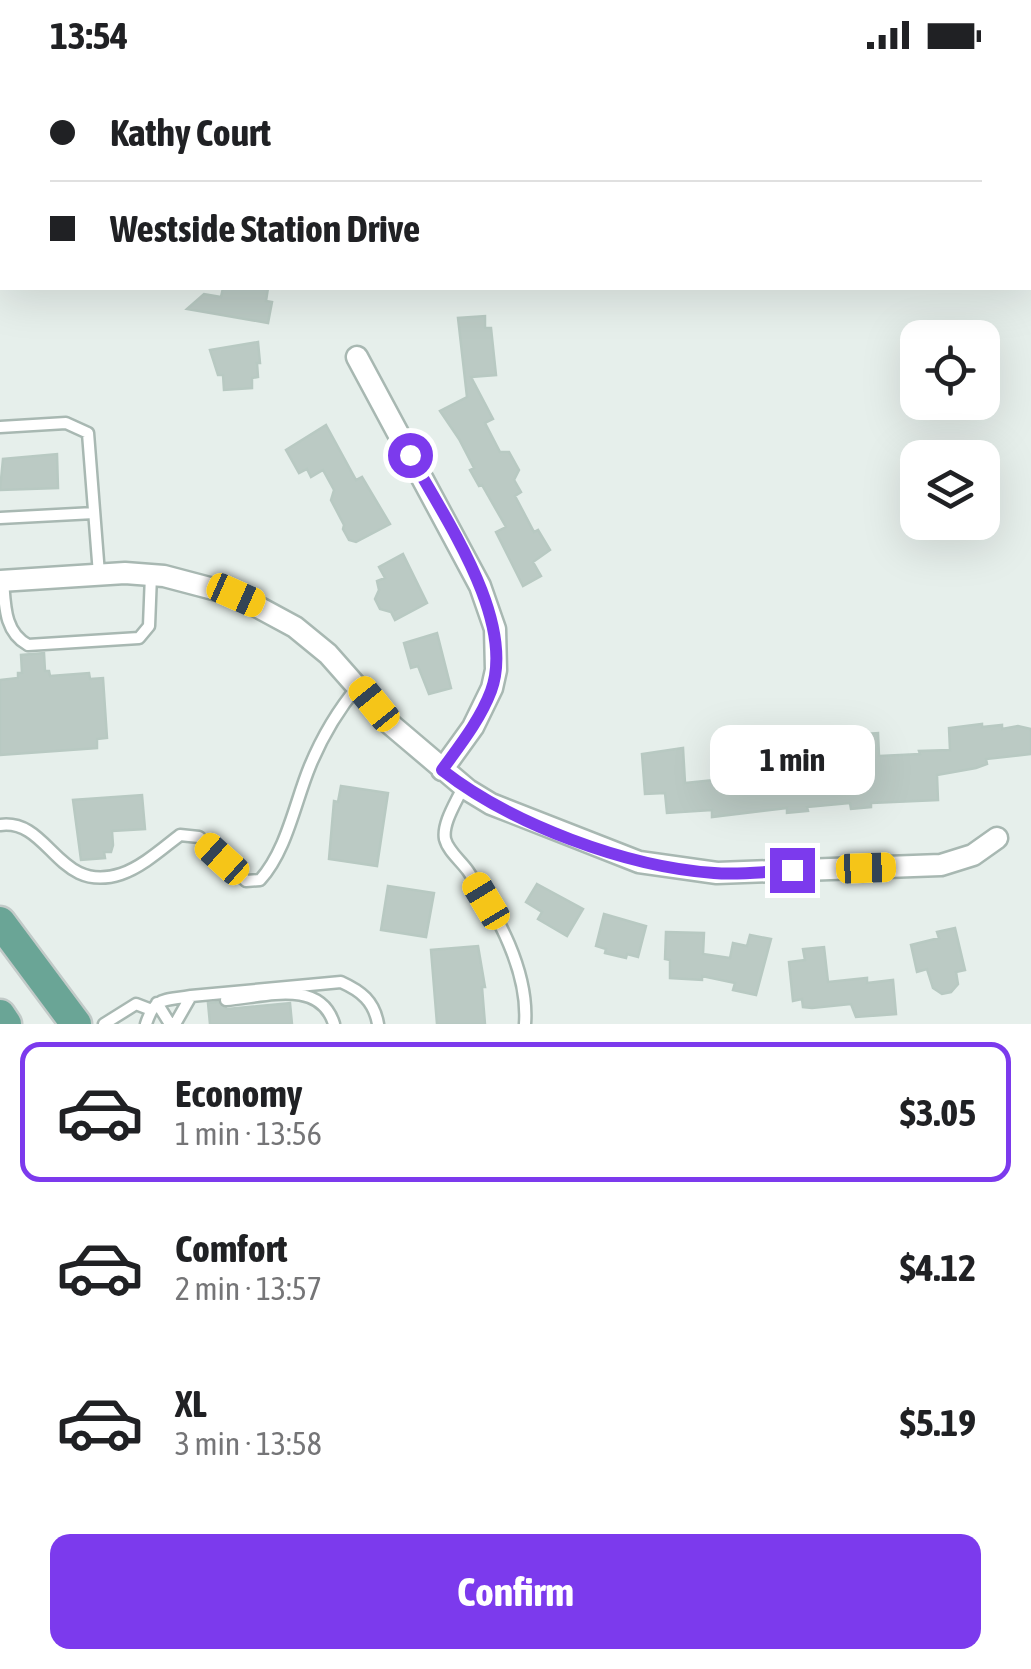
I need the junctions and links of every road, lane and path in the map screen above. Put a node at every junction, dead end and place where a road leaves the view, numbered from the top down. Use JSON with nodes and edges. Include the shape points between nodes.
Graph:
{"nodes":[{"id":1,"x":357,"y":357,"type":"dead end"},
{"id":2,"x":0,"y":428,"type":"edge"},
{"id":3,"x":94,"y":513,"type":"junction"},
{"id":4,"x":0,"y":518,"type":"edge"},
{"id":5,"x":99,"y":574,"type":"junction"},
{"id":6,"x":151,"y":575,"type":"junction"},
{"id":7,"x":1,"y":580,"type":"edge"},
{"id":8,"x":358,"y":686,"type":"junction"},
{"id":9,"x":442,"y":770,"type":"junction"},
{"id":10,"x":463,"y":786,"type":"junction"},
{"id":11,"x":0,"y":825,"type":"edge"},
{"id":12,"x":998,"y":838,"type":"dead end"},
{"id":13,"x":0,"y":922,"type":"edge"},
{"id":14,"x":196,"y":996,"type":"junction"},
{"id":15,"x":153,"y":1006,"type":"junction"},
{"id":16,"x":0,"y":1014,"type":"edge"},
{"id":17,"x":6,"y":1024,"type":"edge"},
{"id":18,"x":76,"y":1024,"type":"edge"},
{"id":19,"x":104,"y":1024,"type":"edge"},
{"id":20,"x":146,"y":1024,"type":"edge"},
{"id":21,"x":172,"y":1024,"type":"edge"},
{"id":22,"x":334,"y":1024,"type":"edge"},
{"id":23,"x":378,"y":1024,"type":"edge"},
{"id":24,"x":525,"y":1024,"type":"edge"}],
"edges":[{"from":1,"to":9,"type":"street","via":[[480,586],[495,630],[492,688]]},
{"from":2,"to":3,"type":"lane","via":[[66,424],[88,432]]},
{"from":3,"to":4,"type":"lane"},
{"from":3,"to":5,"type":"lane"},
{"from":5,"to":6,"type":"street"},
{"from":5,"to":7,"type":"street"},
{"from":6,"to":7,"type":"lane","via":[[149,626],[138,638],[28,645],[10,626]]},
{"from":6,"to":8,"type":"street","via":[[204,584],[258,605],[317,645]]},
{"from":8,"to":9,"type":"street"},
{"from":8,"to":11,"type":"lane","via":[[332,722],[260,880],[246,880],[190,834],[125,873],[86,877],[67,868],[25,827]]},
{"from":9,"to":10,"type":"street"},
{"from":10,"to":12,"type":"street","via":[[598,848],[717,874],[941,865]]},
{"from":10,"to":24,"type":"lane","via":[[445,840],[499,925],[522,987]]},
{"from":13,"to":18,"type":"main road"},
{"from":14,"to":15,"type":"lane"},
{"from":14,"to":21,"type":"lane"},
{"from":14,"to":22,"type":"lane","via":[[215,1001],[310,995],[328,1008]]},
{"from":14,"to":23,"type":"lane","via":[[341,982],[368,999]]},
{"from":15,"to":19,"type":"lane","via":[[136,1004]]},
{"from":15,"to":20,"type":"lane"},
{"from":15,"to":21,"type":"lane"},
{"from":16,"to":17,"type":"main road"}]}
